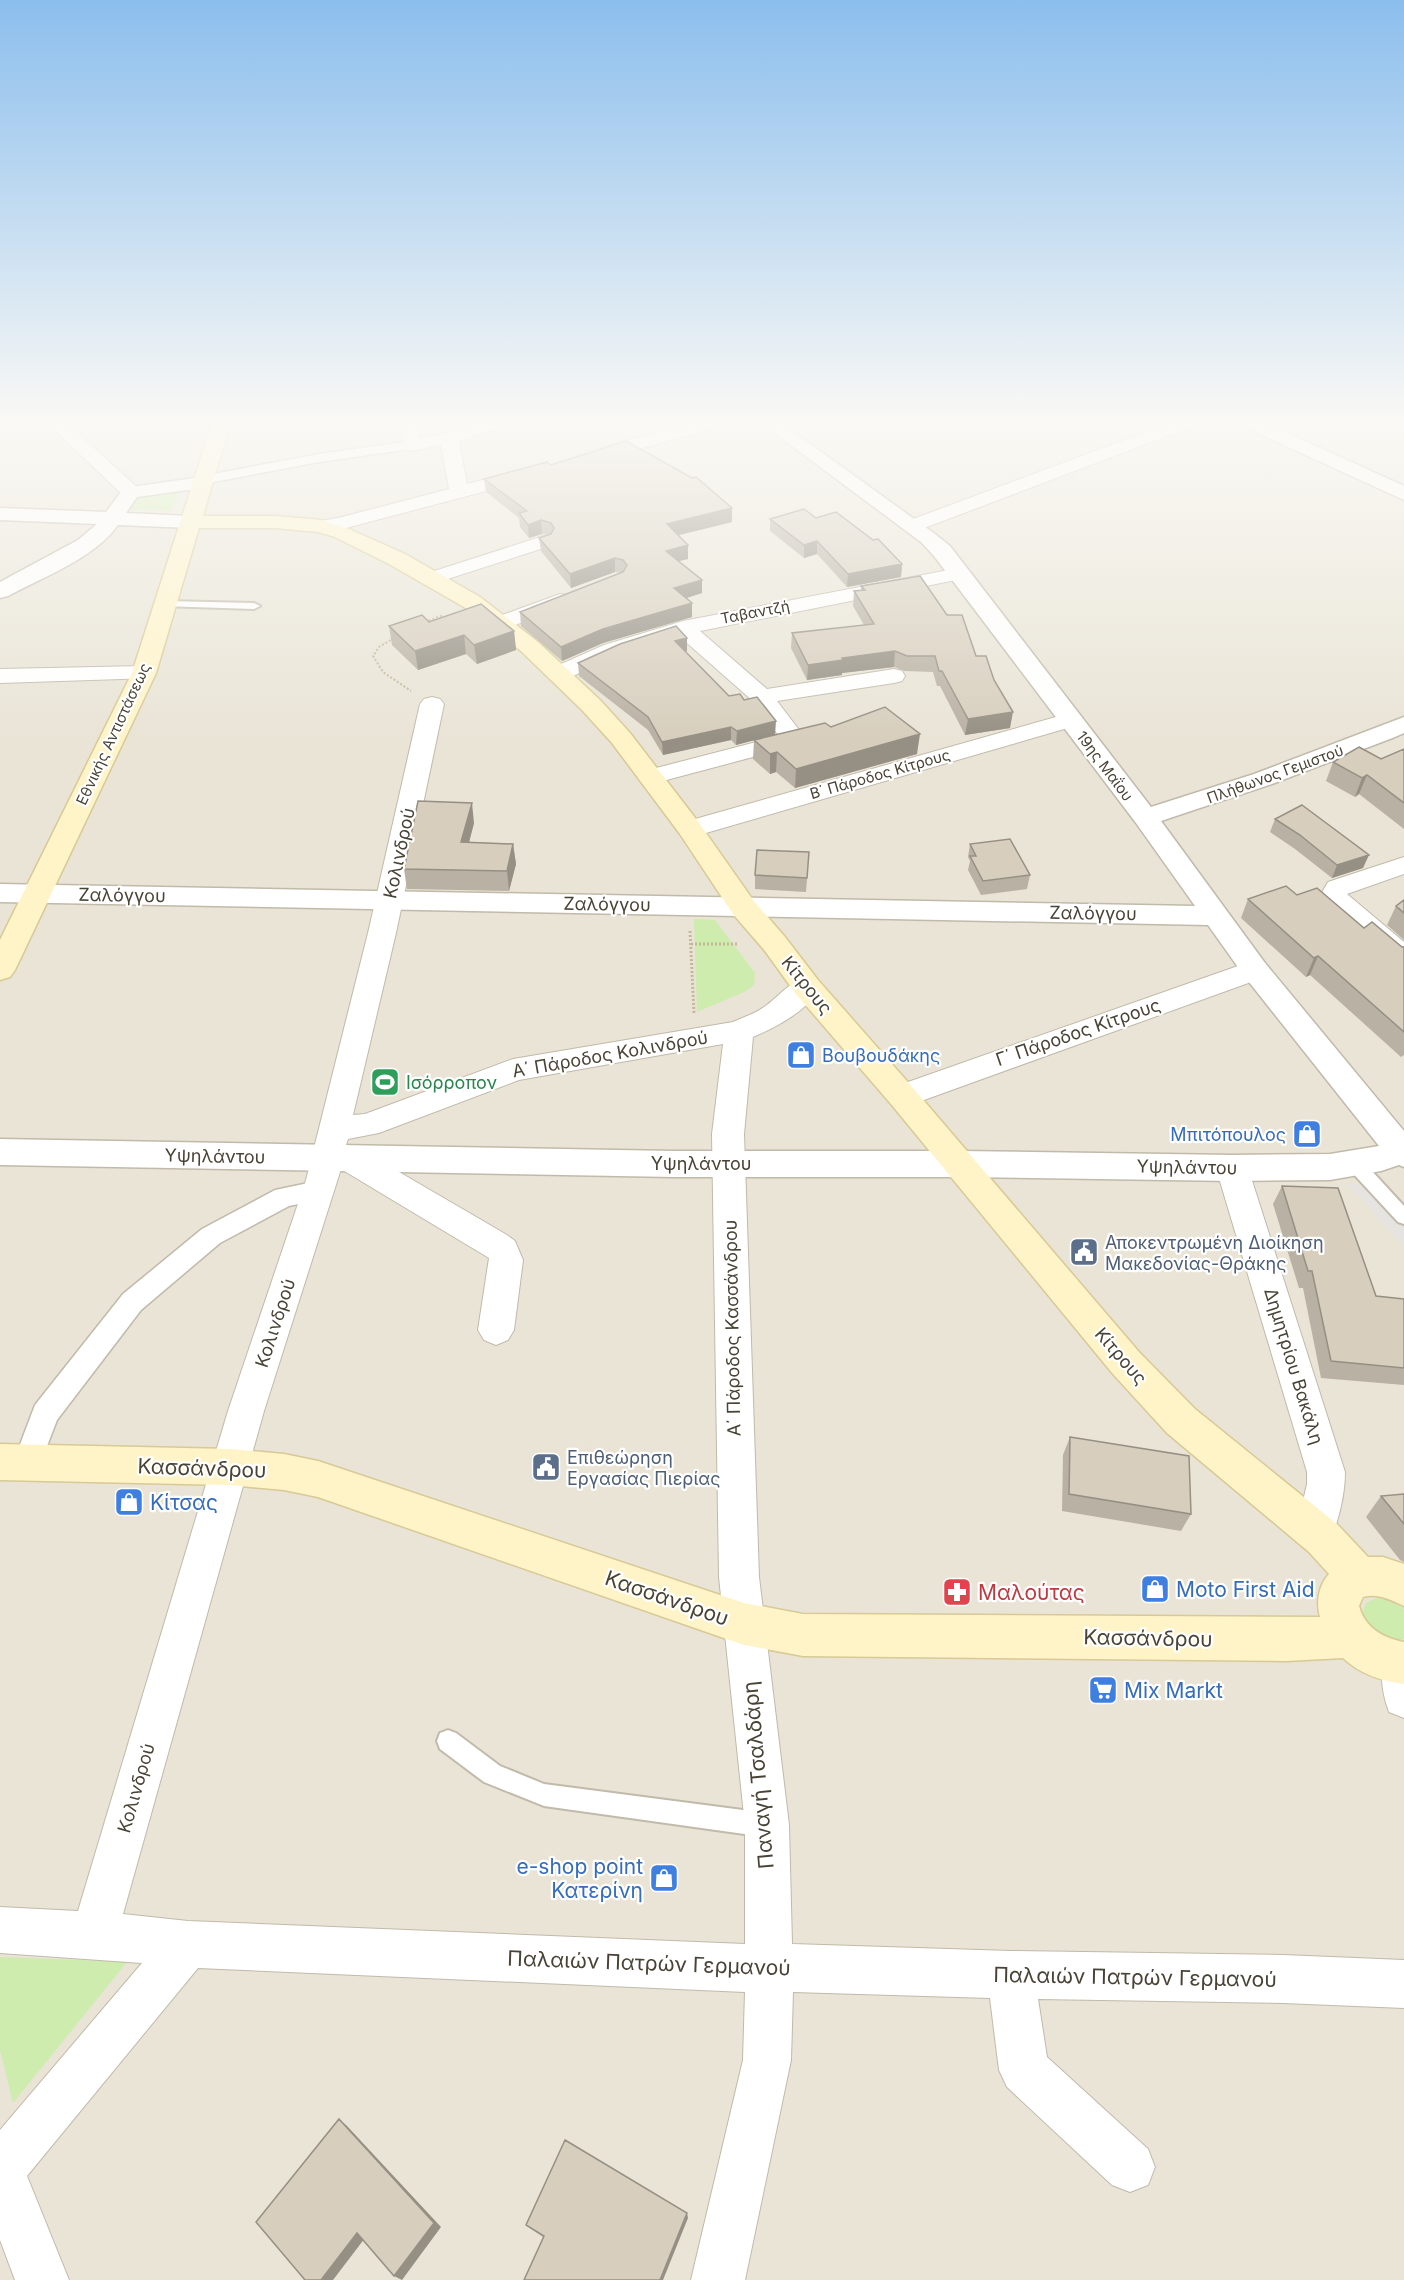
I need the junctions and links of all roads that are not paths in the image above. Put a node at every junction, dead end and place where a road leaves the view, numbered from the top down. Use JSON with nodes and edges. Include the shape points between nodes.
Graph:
{"nodes":[{"id":1,"x":106,"y":526,"type":"edge"},
{"id":2,"x":189,"y":526,"type":"edge"},
{"id":3,"x":322,"y":526,"type":"edge"},
{"id":4,"x":912,"y":526,"type":"edge"},
{"id":5,"x":543,"y":542,"type":"edge"},
{"id":6,"x":958,"y":574,"type":"junction"},
{"id":7,"x":432,"y":578,"type":"junction"},
{"id":8,"x":0,"y":591,"type":"edge"},
{"id":9,"x":581,"y":592,"type":"edge"},
{"id":10,"x":165,"y":604,"type":"junction"},
{"id":11,"x":254,"y":606,"type":"dead end"},
{"id":12,"x":502,"y":623,"type":"junction"},
{"id":13,"x":682,"y":628,"type":"junction"},
{"id":14,"x":144,"y":673,"type":"junction"},
{"id":15,"x":558,"y":674,"type":"junction"},
{"id":16,"x":0,"y":676,"type":"edge"},
{"id":17,"x":894,"y":676,"type":"dead end"},
{"id":18,"x":762,"y":697,"type":"junction"},
{"id":19,"x":432,"y":704,"type":"road end"},
{"id":20,"x":1070,"y":720,"type":"junction"},
{"id":21,"x":1404,"y":724,"type":"edge"},
{"id":22,"x":650,"y":777,"type":"junction"},
{"id":23,"x":1144,"y":817,"type":"junction"},
{"id":24,"x":690,"y":829,"type":"junction"},
{"id":25,"x":1404,"y":865,"type":"edge"},
{"id":26,"x":0,"y":892,"type":"edge"},
{"id":27,"x":38,"y":894,"type":"junction"},
{"id":28,"x":389,"y":900,"type":"junction"},
{"id":29,"x":743,"y":907,"type":"junction"},
{"id":30,"x":1215,"y":916,"type":"junction"},
{"id":31,"x":1404,"y":957,"type":"edge"},
{"id":32,"x":0,"y":970,"type":"edge"},
{"id":33,"x":1255,"y":970,"type":"junction"},
{"id":34,"x":807,"y":987,"type":"junction"},
{"id":35,"x":739,"y":1031,"type":"junction"},
{"id":36,"x":902,"y":1096,"type":"junction"},
{"id":37,"x":0,"y":1152,"type":"edge"},
{"id":38,"x":1402,"y":1153,"type":"edge"},
{"id":39,"x":332,"y":1159,"type":"junction"},
{"id":40,"x":729,"y":1163,"type":"junction"},
{"id":41,"x":1354,"y":1163,"type":"junction"},
{"id":42,"x":959,"y":1164,"type":"junction"},
{"id":43,"x":1232,"y":1168,"type":"junction"},
{"id":44,"x":1404,"y":1217,"type":"edge"},
{"id":45,"x":496,"y":1330,"type":"dead end"},
{"id":46,"x":14,"y":1463,"type":"edge"},
{"id":47,"x":230,"y":1467,"type":"junction"},
{"id":48,"x":1315,"y":1531,"type":"junction"},
{"id":49,"x":1359,"y":1577,"type":"junction"},
{"id":50,"x":1404,"y":1586,"type":"edge"},
{"id":51,"x":744,"y":1624,"type":"junction"},
{"id":52,"x":1350,"y":1637,"type":"junction"},
{"id":53,"x":1403,"y":1675,"type":"edge"},
{"id":54,"x":448,"y":1741,"type":"dead end"},
{"id":55,"x":767,"y":1825,"type":"junction"},
{"id":56,"x":0,"y":1930,"type":"edge"},
{"id":57,"x":94,"y":1935,"type":"junction"},
{"id":58,"x":188,"y":1944,"type":"junction"},
{"id":59,"x":767,"y":1969,"type":"junction"},
{"id":60,"x":1011,"y":1975,"type":"junction"},
{"id":61,"x":1404,"y":1984,"type":"edge"},
{"id":62,"x":1130,"y":2167,"type":"dead end"},
{"id":63,"x":0,"y":2171,"type":"edge"},
{"id":64,"x":42,"y":2280,"type":"edge"},
{"id":65,"x":718,"y":2280,"type":"edge"}],
"edges":[{"from":1,"to":8,"type":"street","via":[[86,545]]},
{"from":2,"to":10,"type":"main road","name":"Εθνικής Αντιστάσεως"},
{"from":3,"to":7,"type":"main road","name":"Κίτρους","via":[[363,542]]},
{"from":4,"to":6,"type":"street","name":"19ης Μαΐου","via":[[942,551]]},
{"from":5,"to":7,"type":"street"},
{"from":6,"to":13,"type":"street","name":"Ταβαντζή"},
{"from":6,"to":20,"type":"street","name":"19ης Μαΐου"},
{"from":7,"to":12,"type":"main road","name":"Κίτρους"},
{"from":9,"to":12,"type":"street"},
{"from":10,"to":11,"type":"lane"},
{"from":10,"to":14,"type":"main road","name":"Εθνικής Αντιστάσεως"},
{"from":12,"to":15,"type":"main road","name":"Κίτρους"},
{"from":13,"to":15,"type":"street","name":"Ταβαντζή","via":[[612,650]]},
{"from":13,"to":18,"type":"street"},
{"from":14,"to":16,"type":"street"},
{"from":14,"to":27,"type":"main road","name":"Εθνικής Αντιστάσεως"},
{"from":15,"to":22,"type":"main road","name":"Κίτρους","via":[[621,738]]},
{"from":17,"to":18,"type":"street"},
{"from":18,"to":22,"type":"street","via":[[805,737]]},
{"from":19,"to":28,"type":"street","name":"Κολινδρού"},
{"from":20,"to":23,"type":"street","name":"19ης Μαΐου"},
{"from":20,"to":24,"type":"street","name":"Β΄ Πάροδος Κίτρους"},
{"from":21,"to":23,"type":"street","name":"Πλήθωνος Γεμιστού","via":[[1309,763]]},
{"from":22,"to":24,"type":"main road","name":"Κίτρους"},
{"from":23,"to":30,"type":"street","name":"19ης Μαΐου"},
{"from":24,"to":29,"type":"main road","name":"Κίτρους"},
{"from":25,"to":31,"type":"street","via":[[1337,888],[1334,894],[1335,900]]},
{"from":26,"to":27,"type":"street","name":"Ζαλόγγου"},
{"from":27,"to":28,"type":"street","name":"Ζαλόγγου"},
{"from":27,"to":32,"type":"main road","name":"Εθνικής Αντιστάσεως"},
{"from":28,"to":29,"type":"street","name":"Ζαλόγγου"},
{"from":28,"to":39,"type":"street","name":"Κολινδρού"},
{"from":29,"to":30,"type":"street","name":"Ζαλόγγου"},
{"from":29,"to":34,"type":"main road","name":"Κίτρους"},
{"from":30,"to":33,"type":"street","name":"19ης Μαΐου"},
{"from":33,"to":36,"type":"street","name":"Γ΄ Πάροδος Κίτρους"},
{"from":33,"to":38,"type":"street","name":"19ης Μαΐου"},
{"from":34,"to":35,"type":"street","name":"Α΄ Πάροδος Κολινδρού","via":[[773,1016]]},
{"from":34,"to":36,"type":"main road","name":"Κίτρους"},
{"from":35,"to":39,"type":"street","name":"Α΄ Πάροδος Κολινδρού","via":[[513,1070],[368,1125]]},
{"from":35,"to":40,"type":"street","name":"Α΄ Πάροδος Κασσάνδρου","via":[[728,1134]]},
{"from":36,"to":42,"type":"main road","name":"Κίτρους"},
{"from":37,"to":39,"type":"street","name":"Υψηλάντου"},
{"from":38,"to":41,"type":"street","name":"Υψηλάντου"},
{"from":39,"to":40,"type":"street","name":"Υψηλάντου"},
{"from":39,"to":45,"type":"street","via":[[503,1251],[506,1260]]},
{"from":39,"to":46,"type":"street","via":[[284,1197],[211,1236],[132,1302],[45,1414]]},
{"from":39,"to":47,"type":"street","name":"Κολινδρού"},
{"from":40,"to":42,"type":"street","name":"Υψηλάντου"},
{"from":40,"to":51,"type":"street","name":"Α΄ Πάροδος Κασσάνδρου","via":[[738,1577]]},
{"from":41,"to":43,"type":"street","name":"Υψηλάντου","via":[[1330,1167]]},
{"from":41,"to":44,"type":"lane"},
{"from":42,"to":43,"type":"street","name":"Υψηλάντου"},
{"from":42,"to":48,"type":"main road","name":"Κίτρους","via":[[1126,1363],[1180,1421]]},
{"from":43,"to":48,"type":"street","name":"Δημητρίου Βακάλη","via":[[1326,1472]]},
{"from":46,"to":47,"type":"main road","name":"Κασσάνδρου"},
{"from":47,"to":51,"type":"main road","name":"Κασσάνδρου","via":[[318,1479]]},
{"from":47,"to":57,"type":"street","name":"Κολινδρού"},
{"from":48,"to":49,"type":"main road","name":"Κίτρους"},
{"from":49,"to":50,"type":"main road","via":[[1372,1575]]},
{"from":49,"to":52,"type":"main road","via":[[1340,1594],[1339,1615]]},
{"from":51,"to":52,"type":"main road","name":"Κασσάνδρου","via":[[803,1635],[1286,1640]]},
{"from":51,"to":55,"type":"street","name":"Παναγή Τσαλδάρη"},
{"from":52,"to":53,"type":"main road"},
{"from":54,"to":55,"type":"lane","via":[[492,1774],[544,1795]]},
{"from":55,"to":59,"type":"street","name":"Παναγή Τσαλδάρη"},
{"from":56,"to":57,"type":"street","name":"Παλαιών Πατρών Γερμανού"},
{"from":57,"to":58,"type":"street","name":"Παλαιών Πατρών Γερμανού"},
{"from":58,"to":59,"type":"street","name":"Παλαιών Πατρών Γερμανού"},
{"from":58,"to":63,"type":"street"},
{"from":59,"to":60,"type":"street","name":"Παλαιών Πατρών Γερμανού"},
{"from":59,"to":65,"type":"street","name":"Παναγή Τσαλδάρη","via":[[767,2060]]},
{"from":60,"to":61,"type":"street","name":"Παλαιών Πατρών Γερμανού"},
{"from":60,"to":62,"type":"street","via":[[1024,2070]]},
{"from":63,"to":64,"type":"street"}]}
